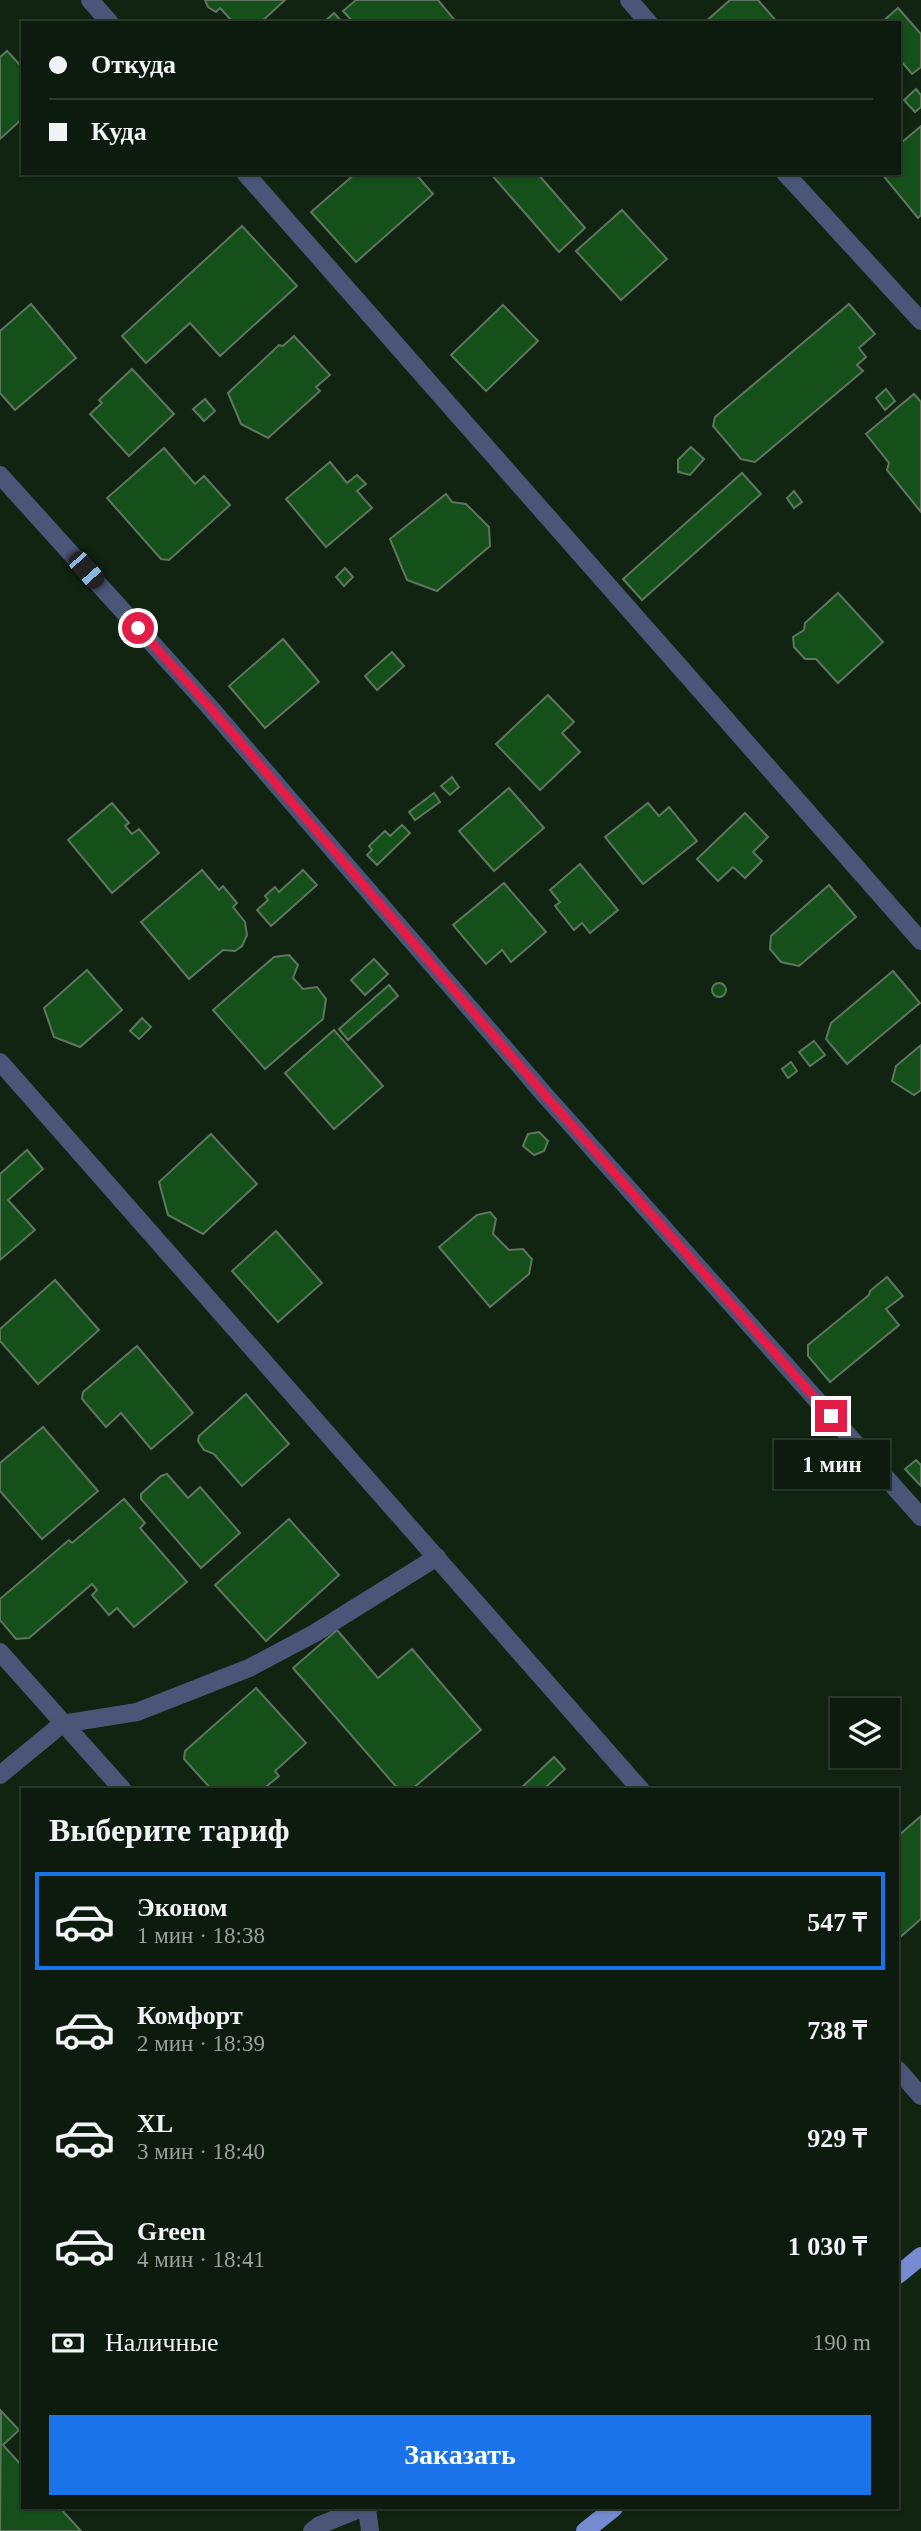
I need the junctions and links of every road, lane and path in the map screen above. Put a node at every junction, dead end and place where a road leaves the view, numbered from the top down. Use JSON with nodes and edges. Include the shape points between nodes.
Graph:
{"nodes":[{"id":1,"x":90,"y":0,"type":"edge"},
{"id":2,"x":629,"y":0,"type":"edge"},
{"id":3,"x":108,"y":21,"type":"edge"},
{"id":4,"x":647,"y":21,"type":"edge"},
{"id":5,"x":247,"y":175,"type":"edge"},
{"id":6,"x":787,"y":175,"type":"edge"},
{"id":7,"x":921,"y":321,"type":"edge"},
{"id":8,"x":0,"y":475,"type":"edge"},
{"id":9,"x":921,"y":941,"type":"edge"},
{"id":10,"x":0,"y":1062,"type":"edge"},
{"id":11,"x":921,"y":1517,"type":"edge"},
{"id":12,"x":437,"y":1557,"type":"junction"},
{"id":13,"x":0,"y":1652,"type":"edge"},
{"id":14,"x":62,"y":1724,"type":"junction"},
{"id":15,"x":0,"y":1775,"type":"edge"},
{"id":16,"x":121,"y":1788,"type":"edge"},
{"id":17,"x":639,"y":1788,"type":"edge"},
{"id":18,"x":899,"y":2071,"type":"edge"},
{"id":19,"x":921,"y":2095,"type":"edge"},
{"id":20,"x":921,"y":2256,"type":"edge"},
{"id":21,"x":899,"y":2275,"type":"edge"},
{"id":22,"x":361,"y":2509,"type":"edge"},
{"id":23,"x":364,"y":2509,"type":"edge"},
{"id":24,"x":613,"y":2509,"type":"edge"},
{"id":25,"x":312,"y":2531,"type":"edge"},
{"id":26,"x":370,"y":2531,"type":"edge"},
{"id":27,"x":585,"y":2531,"type":"edge"}],
"edges":[{"from":1,"to":3,"type":"street"},
{"from":2,"to":4,"type":"street"},
{"from":5,"to":9,"type":"street"},
{"from":6,"to":7,"type":"street"},
{"from":8,"to":11,"type":"street"},
{"from":10,"to":12,"type":"street"},
{"from":12,"to":14,"type":"street","via":[[249,1668],[138,1712]]},
{"from":12,"to":17,"type":"street"},
{"from":13,"to":14,"type":"street"},
{"from":14,"to":15,"type":"street"},
{"from":14,"to":16,"type":"street"},
{"from":18,"to":19,"type":"street"},
{"from":20,"to":21,"type":"main road"},
{"from":22,"to":25,"type":"street"},
{"from":23,"to":26,"type":"street"},
{"from":24,"to":27,"type":"main road"}]}
